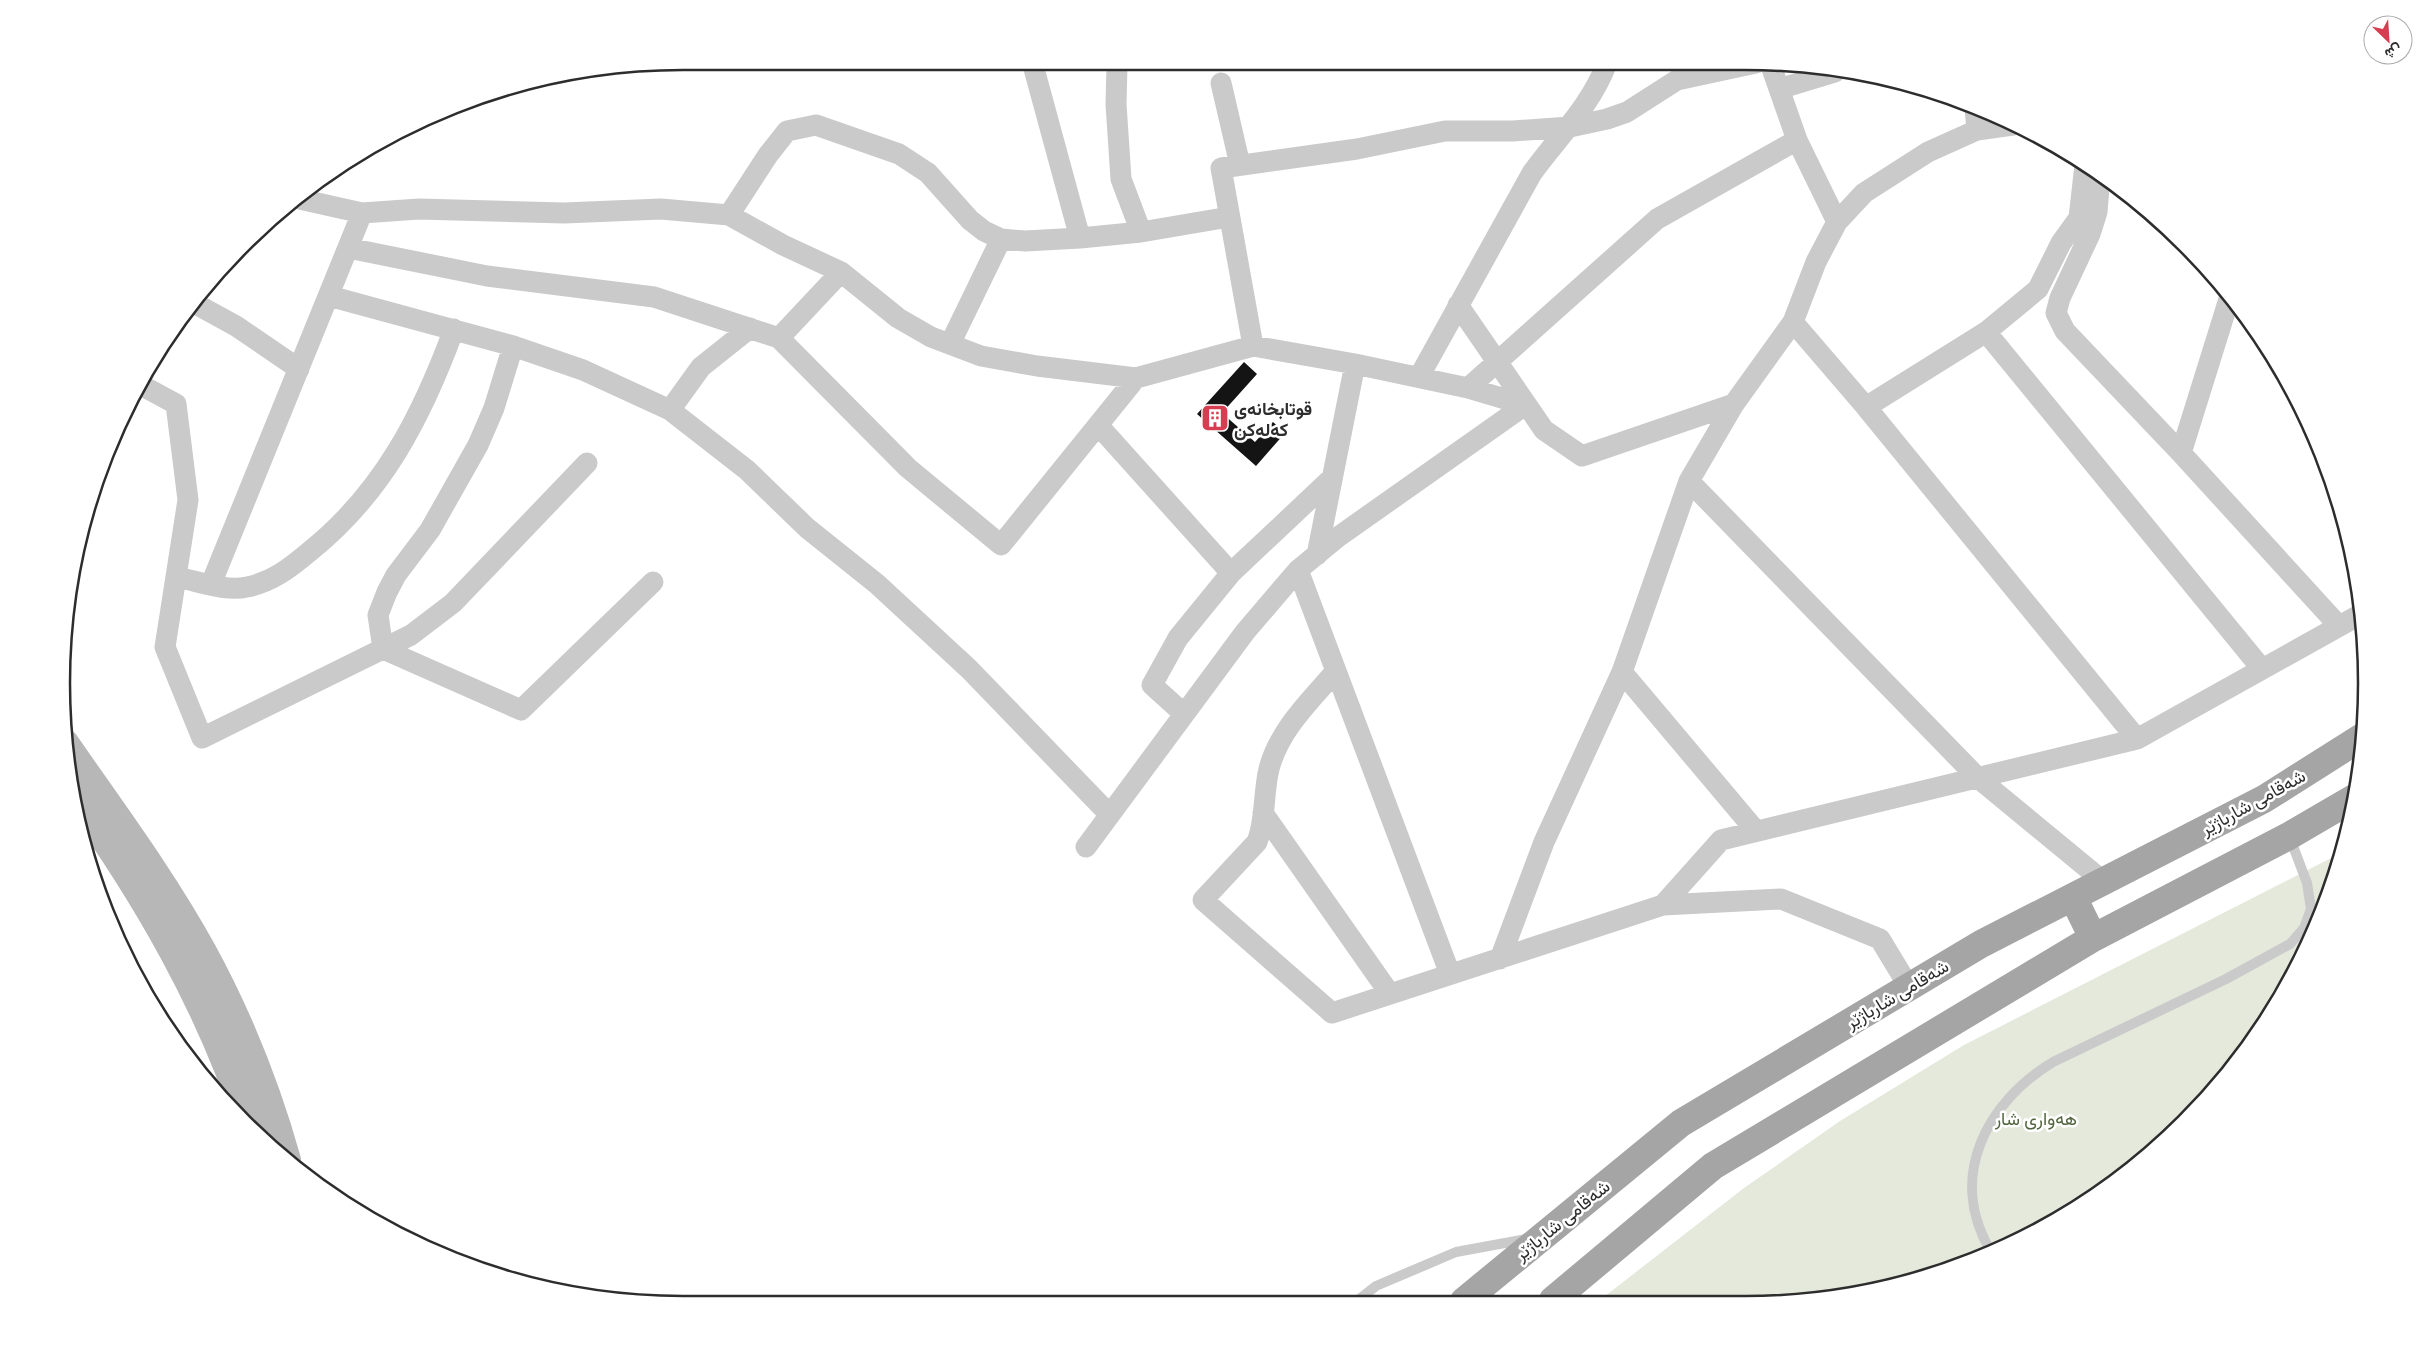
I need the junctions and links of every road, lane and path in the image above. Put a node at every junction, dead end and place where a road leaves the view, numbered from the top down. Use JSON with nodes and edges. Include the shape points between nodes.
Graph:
{"nodes":[{"id":1,"x":1034,"y":70,"type":"edge"},
{"id":2,"x":1117,"y":70,"type":"edge"},
{"id":3,"x":1605,"y":70,"type":"edge"},
{"id":4,"x":1723,"y":70,"type":"edge"},
{"id":5,"x":1773,"y":71,"type":"edge"},
{"id":6,"x":1825,"y":75,"type":"edge"},
{"id":7,"x":1221,"y":83,"type":"dead end"},
{"id":8,"x":1779,"y":89,"type":"junction"},
{"id":9,"x":1976,"y":115,"type":"edge"},
{"id":10,"x":1570,"y":127,"type":"junction"},
{"id":11,"x":2002,"y":127,"type":"edge"},
{"id":12,"x":1977,"y":130,"type":"junction"},
{"id":13,"x":1797,"y":140,"type":"junction"},
{"id":14,"x":1240,"y":165,"type":"junction"},
{"id":15,"x":2084,"y":172,"type":"edge"},
{"id":16,"x":2099,"y":183,"type":"edge"},
{"id":17,"x":306,"y":200,"type":"edge"},
{"id":18,"x":362,"y":213,"type":"junction"},
{"id":19,"x":730,"y":215,"type":"junction"},
{"id":20,"x":1229,"y":217,"type":"junction"},
{"id":21,"x":1837,"y":222,"type":"junction"},
{"id":22,"x":1141,"y":232,"type":"junction"},
{"id":23,"x":1080,"y":238,"type":"junction"},
{"id":24,"x":1001,"y":239,"type":"junction"},
{"id":25,"x":348,"y":248,"type":"junction"},
{"id":26,"x":842,"y":272,"type":"junction"},
{"id":27,"x":329,"y":296,"type":"junction"},
{"id":28,"x":1458,"y":305,"type":"junction"},
{"id":29,"x":2227,"y":305,"type":"edge"},
{"id":30,"x":200,"y":306,"type":"edge"},
{"id":31,"x":1793,"y":322,"type":"junction"},
{"id":32,"x":750,"y":328,"type":"junction"},
{"id":33,"x":454,"y":329,"type":"junction"},
{"id":34,"x":1986,"y":332,"type":"junction"},
{"id":35,"x":779,"y":338,"type":"junction"},
{"id":36,"x":950,"y":344,"type":"junction"},
{"id":37,"x":514,"y":346,"type":"junction"},
{"id":38,"x":1253,"y":346,"type":"junction"},
{"id":39,"x":1496,"y":362,"type":"junction"},
{"id":40,"x":1355,"y":364,"type":"junction"},
{"id":41,"x":299,"y":369,"type":"junction"},
{"id":42,"x":1419,"y":377,"type":"junction"},
{"id":43,"x":1136,"y":378,"type":"junction"},
{"id":44,"x":146,"y":388,"type":"edge"},
{"id":45,"x":1468,"y":388,"type":"junction"},
{"id":46,"x":1734,"y":404,"type":"junction"},
{"id":47,"x":1525,"y":405,"type":"junction"},
{"id":48,"x":1866,"y":407,"type":"junction"},
{"id":49,"x":670,"y":410,"type":"junction"},
{"id":50,"x":1098,"y":425,"type":"junction"},
{"id":51,"x":2181,"y":453,"type":"junction"},
{"id":52,"x":587,"y":463,"type":"dead end"},
{"id":53,"x":1332,"y":478,"type":"junction"},
{"id":54,"x":1689,"y":481,"type":"junction"},
{"id":55,"x":1317,"y":555,"type":"junction"},
{"id":56,"x":1298,"y":570,"type":"junction"},
{"id":57,"x":1231,"y":573,"type":"junction"},
{"id":58,"x":176,"y":576,"type":"junction"},
{"id":59,"x":653,"y":582,"type":"dead end"},
{"id":60,"x":211,"y":584,"type":"junction"},
{"id":61,"x":2354,"y":618,"type":"edge"},
{"id":62,"x":2339,"y":626,"type":"junction"},
{"id":63,"x":383,"y":648,"type":"junction"},
{"id":64,"x":2262,"y":669,"type":"junction"},
{"id":65,"x":1336,"y":671,"type":"junction"},
{"id":66,"x":1622,"y":672,"type":"junction"},
{"id":67,"x":1183,"y":713,"type":"junction"},
{"id":68,"x":2137,"y":739,"type":"junction"},
{"id":69,"x":2355,"y":741,"type":"edge"},
{"id":70,"x":74,"y":757,"type":"edge"},
{"id":71,"x":1978,"y":778,"type":"junction"},
{"id":72,"x":2346,"y":803,"type":"edge"},
{"id":73,"x":83,"y":808,"type":"edge"},
{"id":74,"x":1263,"y":813,"type":"junction"},
{"id":75,"x":1110,"y":815,"type":"junction"},
{"id":76,"x":1756,"y":831,"type":"junction"},
{"id":77,"x":2289,"y":836,"type":"junction"},
{"id":78,"x":1086,"y":847,"type":"dead end"},
{"id":79,"x":2103,"y":881,"type":"junction"},
{"id":80,"x":2073,"y":897,"type":"junction"},
{"id":81,"x":1663,"y":905,"type":"junction"},
{"id":82,"x":2093,"y":938,"type":"junction"},
{"id":83,"x":1500,"y":959,"type":"junction"},
{"id":84,"x":1450,"y":974,"type":"junction"},
{"id":85,"x":1909,"y":987,"type":"junction"},
{"id":86,"x":1390,"y":994,"type":"junction"},
{"id":87,"x":242,"y":1107,"type":"edge"},
{"id":88,"x":282,"y":1146,"type":"edge"},
{"id":89,"x":1543,"y":1236,"type":"junction"},
{"id":90,"x":1988,"y":1246,"type":"edge"},
{"id":91,"x":1363,"y":1296,"type":"edge"},
{"id":92,"x":1470,"y":1296,"type":"edge"},
{"id":93,"x":1558,"y":1296,"type":"edge"}],
"edges":[{"from":1,"to":23,"type":"street"},
{"from":2,"to":22,"type":"street","via":[[1121,179]]},
{"from":3,"to":10,"type":"street","via":[[1599,86]]},
{"from":4,"to":10,"type":"street","via":[[1677,80],[1627,112]]},
{"from":5,"to":8,"type":"street"},
{"from":6,"to":8,"type":"street"},
{"from":7,"to":14,"type":"street"},
{"from":8,"to":13,"type":"street"},
{"from":9,"to":12,"type":"street"},
{"from":10,"to":14,"type":"street","via":[[1513,131],[1445,130],[1357,149]]},
{"from":10,"to":28,"type":"street","via":[[1532,174]]},
{"from":11,"to":12,"type":"street"},
{"from":12,"to":21,"type":"street","via":[[1928,152],[1872,188]]},
{"from":13,"to":21,"type":"street"},
{"from":13,"to":39,"type":"street","via":[[1657,218]]},
{"from":14,"to":20,"type":"street","via":[[1221,168]]},
{"from":15,"to":34,"type":"street","via":[[2079,218],[2061,243],[2038,290]]},
{"from":16,"to":51,"type":"street","via":[[2097,212],[2090,234],[2056,313],[2065,331]]},
{"from":17,"to":18,"type":"street"},
{"from":18,"to":19,"type":"street","via":[[418,209],[564,213],[661,209]]},
{"from":18,"to":25,"type":"street"},
{"from":19,"to":24,"type":"street","via":[[786,131],[816,125],[899,154],[928,172],[970,220]]},
{"from":19,"to":26,"type":"street","via":[[783,245]]},
{"from":20,"to":22,"type":"street"},
{"from":20,"to":38,"type":"street"},
{"from":21,"to":31,"type":"street","via":[[1816,262]]},
{"from":22,"to":23,"type":"street"},
{"from":23,"to":24,"type":"street"},
{"from":24,"to":36,"type":"street"},
{"from":25,"to":27,"type":"street"},
{"from":25,"to":32,"type":"street","via":[[487,276],[654,297]]},
{"from":26,"to":35,"type":"street"},
{"from":26,"to":36,"type":"street","via":[[898,318]]},
{"from":27,"to":33,"type":"street"},
{"from":27,"to":41,"type":"street"},
{"from":28,"to":39,"type":"street"},
{"from":28,"to":42,"type":"street"},
{"from":29,"to":51,"type":"street"},
{"from":30,"to":41,"type":"street","via":[[236,326]]},
{"from":31,"to":46,"type":"street"},
{"from":31,"to":48,"type":"street"},
{"from":32,"to":35,"type":"street"},
{"from":32,"to":49,"type":"street","via":[[701,367]]},
{"from":33,"to":37,"type":"street"},
{"from":33,"to":60,"type":"street","via":[[426,400],[386,470],[351,515],[287,570],[264,583],[245,588]]},
{"from":34,"to":48,"type":"street"},
{"from":34,"to":64,"type":"street"},
{"from":35,"to":50,"type":"street","via":[[908,468],[1001,545]]},
{"from":36,"to":43,"type":"street","via":[[990,358]]},
{"from":37,"to":49,"type":"street","via":[[583,370]]},
{"from":37,"to":63,"type":"street","via":[[478,445],[430,530],[387,592],[378,615]]},
{"from":38,"to":40,"type":"street"},
{"from":38,"to":43,"type":"street"},
{"from":39,"to":45,"type":"street"},
{"from":39,"to":47,"type":"street"},
{"from":40,"to":42,"type":"street"},
{"from":40,"to":53,"type":"street"},
{"from":41,"to":60,"type":"street"},
{"from":42,"to":45,"type":"street"},
{"from":43,"to":50,"type":"street"},
{"from":44,"to":58,"type":"street","via":[[176,404],[188,500]]},
{"from":45,"to":47,"type":"street"},
{"from":46,"to":47,"type":"street","via":[[1582,456],[1544,430]]},
{"from":46,"to":54,"type":"street"},
{"from":47,"to":55,"type":"street"},
{"from":48,"to":68,"type":"street"},
{"from":49,"to":75,"type":"street","via":[[747,470],[806,528],[891,597],[968,669]]},
{"from":50,"to":57,"type":"street"},
{"from":51,"to":62,"type":"street"},
{"from":52,"to":63,"type":"street","via":[[453,603],[418,631]]},
{"from":53,"to":55,"type":"street"},
{"from":53,"to":57,"type":"street"},
{"from":54,"to":66,"type":"street"},
{"from":54,"to":71,"type":"street"},
{"from":55,"to":56,"type":"street"},
{"from":56,"to":65,"type":"street"},
{"from":56,"to":67,"type":"street"},
{"from":57,"to":67,"type":"street","via":[[1178,638],[1152,685]]},
{"from":58,"to":60,"type":"street"},
{"from":58,"to":63,"type":"street","via":[[166,647],[202,738]]},
{"from":59,"to":63,"type":"street","via":[[521,710]]},
{"from":61,"to":62,"type":"street"},
{"from":62,"to":64,"type":"street"},
{"from":64,"to":68,"type":"street"},
{"from":65,"to":74,"type":"street","via":[[1297,716],[1276,748],[1265,787]]},
{"from":65,"to":84,"type":"street"},
{"from":66,"to":76,"type":"street"},
{"from":66,"to":83,"type":"street","via":[[1544,842]]},
{"from":67,"to":75,"type":"street"},
{"from":68,"to":71,"type":"street"},
{"from":69,"to":79,"type":"main road","name":"شەقامی شارباژێر","via":[[2264,799]]},
{"from":70,"to":88,"type":"street","via":[[203,952],[250,1053]]},
{"from":71,"to":76,"type":"street"},
{"from":71,"to":79,"type":"street"},
{"from":72,"to":77,"type":"main road"},
{"from":73,"to":87,"type":"street","via":[[142,896],[191,983],[228,1067]]},
{"from":74,"to":86,"type":"street"},
{"from":74,"to":86,"type":"street","via":[[1261,832],[1256,842],[1203,900],[1332,1013]]},
{"from":75,"to":78,"type":"street"},
{"from":76,"to":81,"type":"street","via":[[1721,840]]},
{"from":77,"to":82,"type":"main road"},
{"from":77,"to":90,"type":"lane","via":[[2307,883],[2311,909],[2304,928],[2290,944],[2226,979],[2053,1062],[2030,1076],[2009,1097],[1982,1139],[1971,1179],[1980,1230]]},
{"from":79,"to":80,"type":"main road","name":"شەقامی شارباژێر"},
{"from":80,"to":82,"type":"main road"},
{"from":80,"to":85,"type":"main road","name":"شەقامی شارباژێر","via":[[1981,944]]},
{"from":81,"to":83,"type":"street"},
{"from":81,"to":85,"type":"street","via":[[1781,899],[1880,939]]},
{"from":82,"to":93,"type":"main road","via":[[1712,1166]]},
{"from":83,"to":84,"type":"street"},
{"from":84,"to":86,"type":"street"},
{"from":85,"to":89,"type":"main road","name":"شەقامی شارباژێر","via":[[1681,1123]]},
{"from":89,"to":91,"type":"lane","via":[[1456,1252],[1376,1286]]},
{"from":89,"to":92,"type":"main road","name":"شەقامی شارباژێر"}]}
